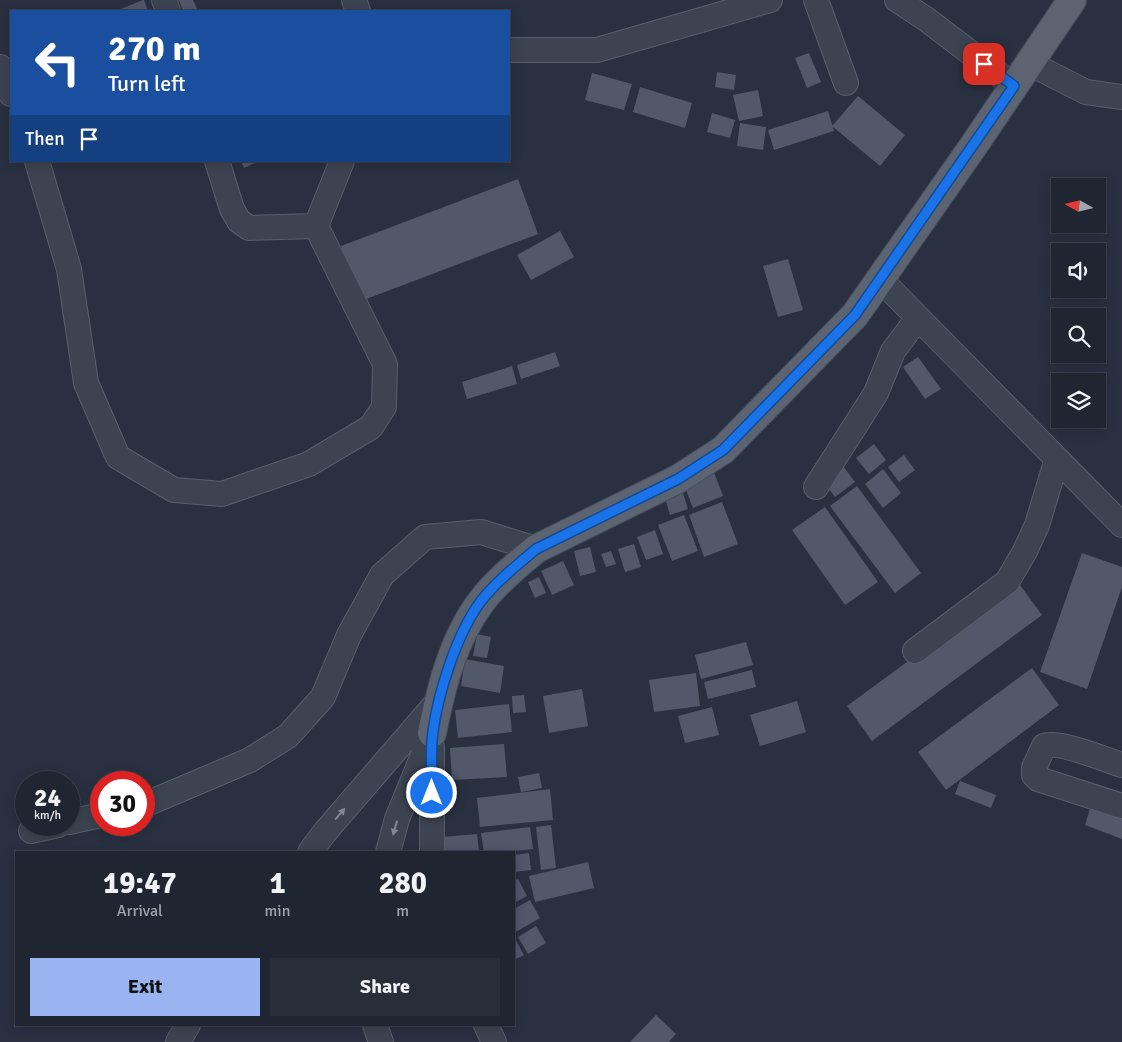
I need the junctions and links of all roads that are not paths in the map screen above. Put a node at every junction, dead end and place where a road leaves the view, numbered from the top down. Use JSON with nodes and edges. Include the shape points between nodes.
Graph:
{"nodes":[{"id":1,"x":770,"y":0,"type":"edge"},
{"id":2,"x":816,"y":0,"type":"edge"},
{"id":3,"x":897,"y":0,"type":"edge"},
{"id":4,"x":1072,"y":0,"type":"edge"},
{"id":5,"x":701,"y":9,"type":"edge"},
{"id":6,"x":510,"y":50,"type":"edge"},
{"id":7,"x":1029,"y":63,"type":"junction"},
{"id":8,"x":0,"y":66,"type":"edge"},
{"id":9,"x":846,"y":83,"type":"dead end"},
{"id":10,"x":1014,"y":86,"type":"junction"},
{"id":11,"x":10,"y":91,"type":"edge"},
{"id":12,"x":1122,"y":97,"type":"edge"},
{"id":13,"x":37,"y":162,"type":"edge"},
{"id":14,"x":217,"y":162,"type":"edge"},
{"id":15,"x":342,"y":162,"type":"edge"},
{"id":16,"x":316,"y":226,"type":"junction"},
{"id":17,"x":880,"y":279,"type":"junction"},
{"id":18,"x":918,"y":318,"type":"junction"},
{"id":19,"x":1057,"y":459,"type":"junction"},
{"id":20,"x":816,"y":487,"type":"dead end"},
{"id":21,"x":1122,"y":525,"type":"edge"},
{"id":22,"x":536,"y":549,"type":"junction"},
{"id":23,"x":915,"y":651,"type":"dead end"},
{"id":24,"x":439,"y":700,"type":"junction"},
{"id":25,"x":432,"y":733,"type":"junction"},
{"id":26,"x":1122,"y":766,"type":"edge"},
{"id":27,"x":155,"y":800,"type":"edge"},
{"id":28,"x":1122,"y":806,"type":"edge"},
{"id":29,"x":311,"y":851,"type":"edge"},
{"id":30,"x":388,"y":851,"type":"edge"},
{"id":31,"x":432,"y":851,"type":"edge"},
{"id":32,"x":187,"y":1026,"type":"edge"},
{"id":33,"x":375,"y":1026,"type":"edge"},
{"id":34,"x":486,"y":1026,"type":"edge"},
{"id":35,"x":178,"y":1042,"type":"edge"},
{"id":36,"x":381,"y":1042,"type":"edge"},
{"id":37,"x":494,"y":1042,"type":"edge"}],
"edges":[{"from":1,"to":5,"type":"street"},
{"from":2,"to":9,"type":"street"},
{"from":3,"to":10,"type":"street"},
{"from":4,"to":7,"type":"main road"},
{"from":5,"to":6,"type":"street","via":[[597,50]]},
{"from":7,"to":10,"type":"main road"},
{"from":7,"to":12,"type":"street","via":[[1086,92]]},
{"from":8,"to":11,"type":"street"},
{"from":10,"to":17,"type":"main road"},
{"from":13,"to":16,"type":"street","via":[[69,269],[86,383],[118,457],[174,490],[222,494],[309,464],[371,428],[384,407],[385,364]]},
{"from":14,"to":16,"type":"street","via":[[232,209],[239,221],[249,228]]},
{"from":15,"to":16,"type":"street"},
{"from":17,"to":18,"type":"street"},
{"from":17,"to":22,"type":"main road","via":[[855,315],[723,450],[678,479]]},
{"from":18,"to":19,"type":"street"},
{"from":18,"to":20,"type":"street","via":[[893,351],[876,393]]},
{"from":19,"to":21,"type":"street"},
{"from":19,"to":23,"type":"street","via":[[1037,525],[1007,582]]},
{"from":22,"to":24,"type":"main road","via":[[481,602],[460,635]]},
{"from":22,"to":27,"type":"street","via":[[481,532],[425,537],[382,575],[349,635],[323,697],[288,736],[250,760]]},
{"from":24,"to":25,"type":"main road"},
{"from":29,"to":24,"type":"street","one_way":true},
{"from":25,"to":30,"type":"street","one_way":true,"via":[[397,820]]},
{"from":25,"to":31,"type":"street"},
{"from":26,"to":28,"type":"street","via":[[1065,746],[1048,744],[1034,768],[1038,779]]},
{"from":32,"to":35,"type":"street"},
{"from":33,"to":36,"type":"street"},
{"from":34,"to":37,"type":"street"}]}
